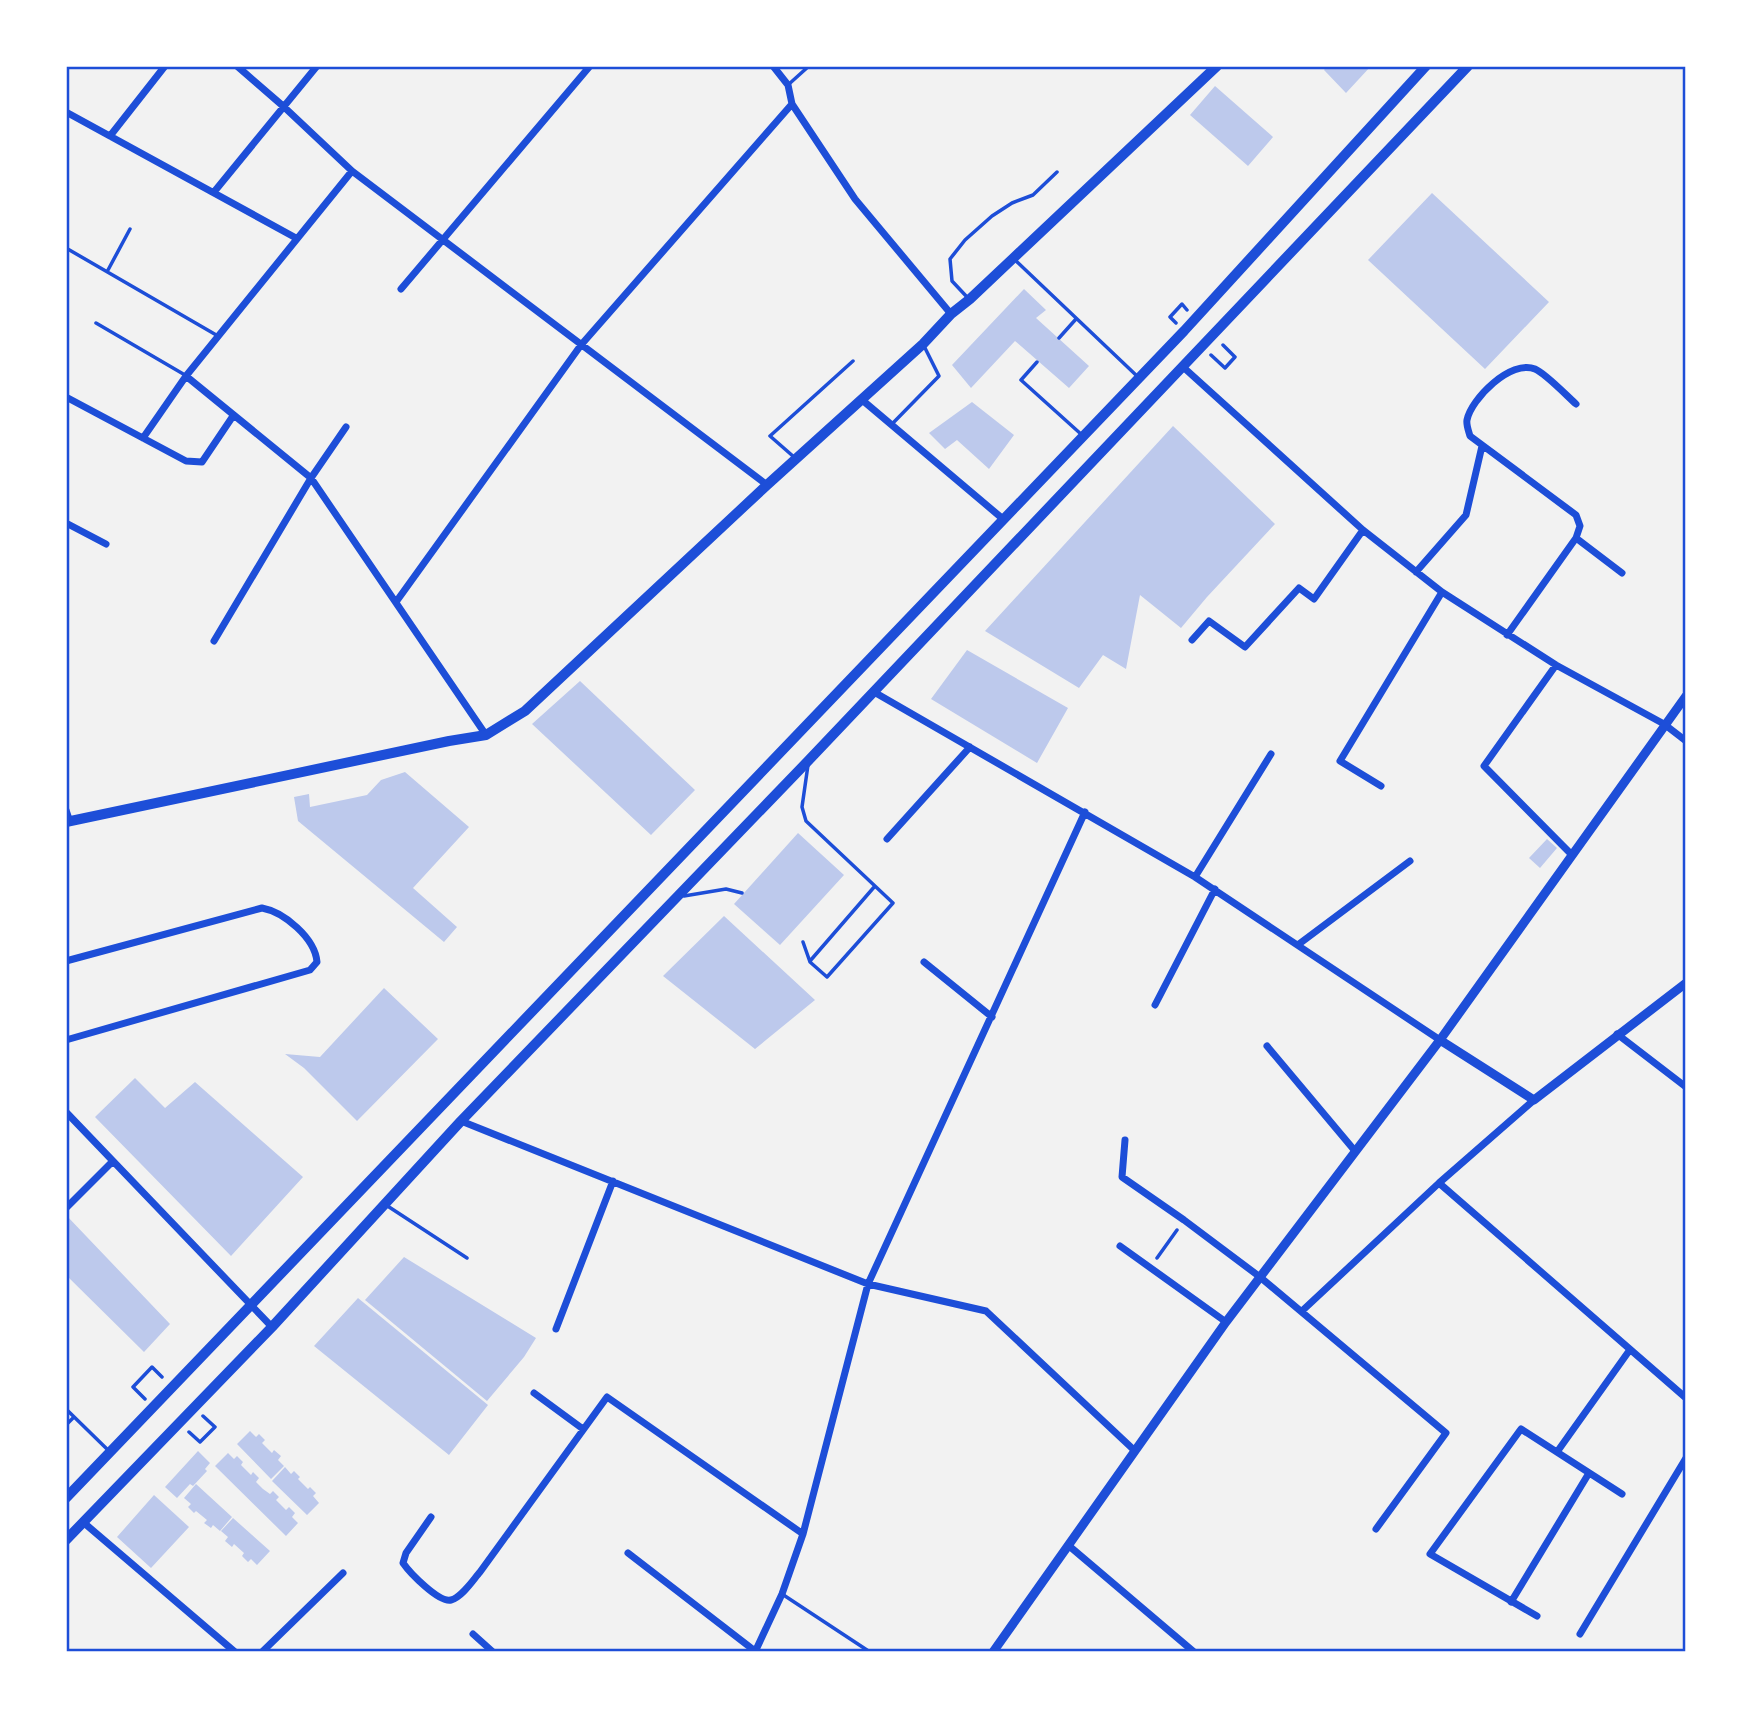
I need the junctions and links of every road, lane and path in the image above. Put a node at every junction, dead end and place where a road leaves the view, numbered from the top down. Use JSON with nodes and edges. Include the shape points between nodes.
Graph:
{"nodes":[{"id":1,"x":165,"y":66,"type":"edge"},
{"id":2,"x":237,"y":66,"type":"edge"},
{"id":3,"x":317,"y":66,"type":"edge"},
{"id":4,"x":590,"y":66,"type":"edge"},
{"id":5,"x":773,"y":66,"type":"edge"},
{"id":6,"x":808,"y":66,"type":"edge"},
{"id":7,"x":1217,"y":66,"type":"edge"},
{"id":8,"x":1426,"y":66,"type":"edge"},
{"id":9,"x":1468,"y":66,"type":"edge"},
{"id":10,"x":788,"y":85,"type":"junction"},
{"id":11,"x":792,"y":104,"type":"junction"},
{"id":12,"x":283,"y":106,"type":"junction"},
{"id":13,"x":66,"y":112,"type":"edge"},
{"id":14,"x":110,"y":136,"type":"junction"},
{"id":15,"x":352,"y":171,"type":"junction"},
{"id":16,"x":1057,"y":172,"type":"dead end"},
{"id":17,"x":215,"y":192,"type":"junction"},
{"id":18,"x":131,"y":229,"type":"dead end"},
{"id":19,"x":296,"y":238,"type":"junction"},
{"id":20,"x":443,"y":241,"type":"junction"},
{"id":21,"x":66,"y":248,"type":"edge"},
{"id":22,"x":1013,"y":258,"type":"junction"},
{"id":23,"x":107,"y":271,"type":"junction"},
{"id":24,"x":401,"y":289,"type":"dead end"},
{"id":25,"x":970,"y":299,"type":"junction"},
{"id":26,"x":1182,"y":304,"type":"dead end"},
{"id":27,"x":951,"y":314,"type":"junction"},
{"id":28,"x":1170,"y":317,"type":"dead end"},
{"id":29,"x":1076,"y":319,"type":"junction"},
{"id":30,"x":96,"y":323,"type":"dead end"},
{"id":31,"x":218,"y":336,"type":"junction"},
{"id":32,"x":1059,"y":338,"type":"dead end"},
{"id":33,"x":923,"y":344,"type":"junction"},
{"id":34,"x":581,"y":345,"type":"junction"},
{"id":35,"x":1203,"y":346,"type":"junction"},
{"id":36,"x":1236,"y":357,"type":"dead end"},
{"id":37,"x":853,"y":361,"type":"dead end"},
{"id":38,"x":1037,"y":362,"type":"dead end"},
{"id":39,"x":1182,"y":366,"type":"junction"},
{"id":40,"x":187,"y":376,"type":"junction"},
{"id":41,"x":1139,"y":378,"type":"junction"},
{"id":42,"x":66,"y":397,"type":"edge"},
{"id":43,"x":861,"y":399,"type":"junction"},
{"id":44,"x":1576,"y":404,"type":"dead end"},
{"id":45,"x":233,"y":416,"type":"junction"},
{"id":46,"x":891,"y":425,"type":"junction"},
{"id":47,"x":346,"y":427,"type":"dead end"},
{"id":48,"x":1083,"y":436,"type":"junction"},
{"id":49,"x":144,"y":438,"type":"junction"},
{"id":50,"x":1482,"y":446,"type":"junction"},
{"id":51,"x":796,"y":458,"type":"junction"},
{"id":52,"x":311,"y":478,"type":"junction"},
{"id":53,"x":767,"y":485,"type":"junction"},
{"id":54,"x":1003,"y":519,"type":"junction"},
{"id":55,"x":66,"y":523,"type":"edge"},
{"id":56,"x":1363,"y":530,"type":"junction"},
{"id":57,"x":1576,"y":538,"type":"junction"},
{"id":58,"x":106,"y":544,"type":"dead end"},
{"id":59,"x":1416,"y":572,"type":"junction"},
{"id":60,"x":1622,"y":573,"type":"dead end"},
{"id":61,"x":1441,"y":592,"type":"junction"},
{"id":62,"x":396,"y":602,"type":"junction"},
{"id":63,"x":1507,"y":635,"type":"junction"},
{"id":64,"x":1192,"y":640,"type":"dead end"},
{"id":65,"x":214,"y":641,"type":"dead end"},
{"id":66,"x":1556,"y":665,"type":"junction"},
{"id":67,"x":874,"y":692,"type":"junction"},
{"id":68,"x":1685,"y":696,"type":"edge"},
{"id":69,"x":1664,"y":724,"type":"junction"},
{"id":70,"x":486,"y":735,"type":"junction"},
{"id":71,"x":1685,"y":741,"type":"edge"},
{"id":72,"x":970,"y":747,"type":"junction"},
{"id":73,"x":1271,"y":754,"type":"dead end"},
{"id":74,"x":808,"y":761,"type":"junction"},
{"id":75,"x":1381,"y":786,"type":"dead end"},
{"id":76,"x":1085,"y":812,"type":"junction"},
{"id":77,"x":67,"y":818,"type":"edge"},
{"id":78,"x":887,"y":839,"type":"dead end"},
{"id":79,"x":1572,"y":855,"type":"junction"},
{"id":80,"x":1410,"y":861,"type":"dead end"},
{"id":81,"x":1195,"y":877,"type":"junction"},
{"id":82,"x":875,"y":886,"type":"junction"},
{"id":83,"x":1215,"y":889,"type":"junction"},
{"id":84,"x":741,"y":893,"type":"dead end"},
{"id":85,"x":678,"y":897,"type":"junction"},
{"id":86,"x":803,"y":942,"type":"dead end"},
{"id":87,"x":1300,"y":944,"type":"junction"},
{"id":88,"x":66,"y":961,"type":"edge"},
{"id":89,"x":810,"y":962,"type":"junction"},
{"id":90,"x":924,"y":962,"type":"dead end"},
{"id":91,"x":1685,"y":983,"type":"edge"},
{"id":92,"x":1155,"y":1005,"type":"dead end"},
{"id":93,"x":992,"y":1017,"type":"junction"},
{"id":94,"x":1617,"y":1034,"type":"junction"},
{"id":95,"x":66,"y":1040,"type":"edge"},
{"id":96,"x":1440,"y":1040,"type":"junction"},
{"id":97,"x":1267,"y":1046,"type":"dead end"},
{"id":98,"x":1685,"y":1087,"type":"edge"},
{"id":99,"x":1534,"y":1100,"type":"junction"},
{"id":100,"x":66,"y":1112,"type":"edge"},
{"id":101,"x":461,"y":1121,"type":"junction"},
{"id":102,"x":1125,"y":1140,"type":"dead end"},
{"id":103,"x":1356,"y":1151,"type":"junction"},
{"id":104,"x":113,"y":1161,"type":"junction"},
{"id":105,"x":613,"y":1181,"type":"junction"},
{"id":106,"x":1439,"y":1183,"type":"junction"},
{"id":107,"x":384,"y":1204,"type":"junction"},
{"id":108,"x":66,"y":1208,"type":"edge"},
{"id":109,"x":1184,"y":1220,"type":"junction"},
{"id":110,"x":1120,"y":1246,"type":"dead end"},
{"id":111,"x":467,"y":1258,"type":"dead end"},
{"id":112,"x":1150,"y":1267,"type":"junction"},
{"id":113,"x":1260,"y":1277,"type":"junction"},
{"id":114,"x":868,"y":1284,"type":"junction"},
{"id":115,"x":252,"y":1306,"type":"junction"},
{"id":116,"x":1302,"y":1311,"type":"junction"},
{"id":117,"x":1226,"y":1322,"type":"junction"},
{"id":118,"x":272,"y":1327,"type":"junction"},
{"id":119,"x":556,"y":1329,"type":"dead end"},
{"id":120,"x":1629,"y":1351,"type":"junction"},
{"id":121,"x":152,"y":1367,"type":"dead end"},
{"id":122,"x":133,"y":1387,"type":"dead end"},
{"id":123,"x":534,"y":1393,"type":"dead end"},
{"id":124,"x":1685,"y":1398,"type":"edge"},
{"id":125,"x":66,"y":1409,"type":"edge"},
{"id":126,"x":74,"y":1417,"type":"junction"},
{"id":127,"x":66,"y":1425,"type":"edge"},
{"id":128,"x":215,"y":1427,"type":"dead end"},
{"id":129,"x":583,"y":1429,"type":"junction"},
{"id":130,"x":200,"y":1442,"type":"dead end"},
{"id":131,"x":1134,"y":1450,"type":"junction"},
{"id":132,"x":111,"y":1452,"type":"junction"},
{"id":133,"x":1557,"y":1452,"type":"junction"},
{"id":134,"x":1685,"y":1458,"type":"edge"},
{"id":135,"x":1589,"y":1473,"type":"junction"},
{"id":136,"x":1622,"y":1494,"type":"dead end"},
{"id":137,"x":66,"y":1498,"type":"edge"},
{"id":138,"x":431,"y":1517,"type":"dead end"},
{"id":139,"x":83,"y":1522,"type":"junction"},
{"id":140,"x":1376,"y":1529,"type":"dead end"},
{"id":141,"x":803,"y":1534,"type":"junction"},
{"id":142,"x":66,"y":1540,"type":"edge"},
{"id":143,"x":1068,"y":1545,"type":"junction"},
{"id":144,"x":628,"y":1553,"type":"dead end"},
{"id":145,"x":343,"y":1573,"type":"dead end"},
{"id":146,"x":782,"y":1594,"type":"junction"},
{"id":147,"x":1511,"y":1602,"type":"junction"},
{"id":148,"x":1537,"y":1616,"type":"dead end"},
{"id":149,"x":473,"y":1634,"type":"dead end"},
{"id":150,"x":1580,"y":1634,"type":"dead end"},
{"id":151,"x":235,"y":1651,"type":"edge"},
{"id":152,"x":262,"y":1651,"type":"edge"},
{"id":153,"x":493,"y":1651,"type":"edge"},
{"id":154,"x":755,"y":1651,"type":"edge"},
{"id":155,"x":870,"y":1651,"type":"edge"},
{"id":156,"x":993,"y":1651,"type":"edge"},
{"id":157,"x":1191,"y":1651,"type":"edge"}],
"edges":[{"from":1,"to":14,"type":"street"},
{"from":2,"to":12,"type":"street"},
{"from":3,"to":12,"type":"street"},
{"from":4,"to":20,"type":"street"},
{"from":5,"to":10,"type":"street"},
{"from":6,"to":10,"type":"lane"},
{"from":7,"to":22,"type":"main road"},
{"from":8,"to":41,"type":"main road"},
{"from":9,"to":35,"type":"main road"},
{"from":10,"to":11,"type":"street"},
{"from":11,"to":27,"type":"street","via":[[855,199]]},
{"from":11,"to":34,"type":"street"},
{"from":12,"to":15,"type":"street"},
{"from":12,"to":17,"type":"street"},
{"from":13,"to":14,"type":"street"},
{"from":14,"to":17,"type":"street"},
{"from":15,"to":19,"type":"street"},
{"from":15,"to":20,"type":"street"},
{"from":16,"to":25,"type":"lane","via":[[1033,195],[992,216],[950,259],[952,281]]},
{"from":17,"to":19,"type":"street"},
{"from":18,"to":23,"type":"lane"},
{"from":19,"to":31,"type":"street"},
{"from":20,"to":24,"type":"street"},
{"from":20,"to":34,"type":"street"},
{"from":21,"to":23,"type":"lane"},
{"from":22,"to":25,"type":"main road"},
{"from":22,"to":29,"type":"lane"},
{"from":23,"to":31,"type":"lane"},
{"from":25,"to":27,"type":"main road"},
{"from":26,"to":28,"type":"path"},
{"from":27,"to":33,"type":"main road"},
{"from":29,"to":32,"type":"lane"},
{"from":29,"to":41,"type":"lane"},
{"from":30,"to":40,"type":"lane"},
{"from":31,"to":40,"type":"street"},
{"from":33,"to":43,"type":"main road"},
{"from":33,"to":46,"type":"lane","via":[[939,376]]},
{"from":34,"to":53,"type":"street"},
{"from":34,"to":62,"type":"street"},
{"from":35,"to":36,"type":"path","via":[[1225,368]]},
{"from":35,"to":39,"type":"main road"},
{"from":37,"to":51,"type":"lane","via":[[770,436]]},
{"from":38,"to":48,"type":"lane","via":[[1021,380]]},
{"from":39,"to":56,"type":"street"},
{"from":39,"to":67,"type":"main road"},
{"from":40,"to":45,"type":"street"},
{"from":40,"to":49,"type":"street"},
{"from":41,"to":48,"type":"main road"},
{"from":42,"to":49,"type":"street"},
{"from":43,"to":46,"type":"street"},
{"from":43,"to":51,"type":"main road"},
{"from":44,"to":50,"type":"street","via":[[1534,369],[1516,368],[1502,375],[1466,421],[1470,436]]},
{"from":45,"to":49,"type":"street","via":[[202,462],[186,461]]},
{"from":45,"to":52,"type":"street"},
{"from":46,"to":54,"type":"street"},
{"from":47,"to":52,"type":"street"},
{"from":48,"to":54,"type":"main road"},
{"from":50,"to":57,"type":"street","via":[[1576,515],[1580,526]]},
{"from":50,"to":59,"type":"street","via":[[1466,515]]},
{"from":51,"to":53,"type":"main road"},
{"from":52,"to":62,"type":"street"},
{"from":52,"to":65,"type":"street"},
{"from":53,"to":70,"type":"main road","via":[[525,711]]},
{"from":54,"to":115,"type":"main road"},
{"from":55,"to":58,"type":"street"},
{"from":56,"to":59,"type":"street"},
{"from":56,"to":64,"type":"street","via":[[1314,599],[1299,587],[1245,648],[1209,621]]},
{"from":57,"to":60,"type":"street"},
{"from":57,"to":63,"type":"street"},
{"from":59,"to":61,"type":"street"},
{"from":61,"to":63,"type":"street"},
{"from":61,"to":75,"type":"street","via":[[1340,761]]},
{"from":62,"to":70,"type":"street"},
{"from":63,"to":66,"type":"street"},
{"from":66,"to":69,"type":"street"},
{"from":66,"to":79,"type":"street","via":[[1484,766]]},
{"from":67,"to":72,"type":"street"},
{"from":67,"to":74,"type":"main road"},
{"from":68,"to":69,"type":"street"},
{"from":69,"to":71,"type":"street"},
{"from":69,"to":79,"type":"street"},
{"from":70,"to":77,"type":"main road"},
{"from":72,"to":76,"type":"street"},
{"from":72,"to":78,"type":"street"},
{"from":73,"to":81,"type":"street"},
{"from":74,"to":82,"type":"lane","via":[[802,807],[806,821]]},
{"from":74,"to":85,"type":"main road"},
{"from":76,"to":81,"type":"street"},
{"from":76,"to":93,"type":"street"},
{"from":79,"to":96,"type":"street"},
{"from":80,"to":87,"type":"street"},
{"from":81,"to":83,"type":"street"},
{"from":82,"to":89,"type":"lane"},
{"from":82,"to":89,"type":"lane","via":[[893,902],[827,977]]},
{"from":83,"to":87,"type":"street"},
{"from":83,"to":92,"type":"street"},
{"from":84,"to":85,"type":"lane","via":[[726,888]]},
{"from":85,"to":101,"type":"main road"},
{"from":86,"to":89,"type":"lane"},
{"from":87,"to":96,"type":"street"},
{"from":88,"to":95,"type":"street","via":[[262,908],[292,923],[316,952],[317,962],[310,970]]},
{"from":90,"to":93,"type":"street"},
{"from":91,"to":94,"type":"street"},
{"from":93,"to":114,"type":"street"},
{"from":94,"to":98,"type":"street"},
{"from":94,"to":99,"type":"street"},
{"from":96,"to":99,"type":"street"},
{"from":96,"to":103,"type":"street"},
{"from":97,"to":103,"type":"street"},
{"from":99,"to":106,"type":"street"},
{"from":100,"to":104,"type":"street"},
{"from":101,"to":105,"type":"street"},
{"from":101,"to":107,"type":"main road"},
{"from":102,"to":109,"type":"street","via":[[1122,1177]]},
{"from":103,"to":113,"type":"street"},
{"from":104,"to":108,"type":"street"},
{"from":104,"to":115,"type":"street"},
{"from":105,"to":114,"type":"street"},
{"from":105,"to":119,"type":"street"},
{"from":106,"to":116,"type":"street"},
{"from":106,"to":120,"type":"street"},
{"from":107,"to":111,"type":"lane"},
{"from":107,"to":118,"type":"main road"},
{"from":109,"to":112,"type":"path"},
{"from":109,"to":113,"type":"street"},
{"from":110,"to":112,"type":"street"},
{"from":112,"to":117,"type":"street"},
{"from":113,"to":116,"type":"street"},
{"from":113,"to":117,"type":"street"},
{"from":114,"to":131,"type":"street","via":[[986,1311]]},
{"from":114,"to":141,"type":"street"},
{"from":115,"to":118,"type":"street"},
{"from":115,"to":132,"type":"main road"},
{"from":116,"to":140,"type":"street","via":[[1446,1433]]},
{"from":117,"to":131,"type":"street"},
{"from":118,"to":139,"type":"main road"},
{"from":120,"to":124,"type":"street"},
{"from":120,"to":133,"type":"street"},
{"from":121,"to":122,"type":"path"},
{"from":123,"to":129,"type":"street"},
{"from":125,"to":126,"type":"lane"},
{"from":126,"to":127,"type":"lane"},
{"from":126,"to":132,"type":"lane"},
{"from":128,"to":130,"type":"path"},
{"from":129,"to":138,"type":"street","via":[[480,1572],[452,1600],[441,1599],[403,1563]]},
{"from":129,"to":141,"type":"street","via":[[607,1397]]},
{"from":131,"to":143,"type":"street"},
{"from":132,"to":137,"type":"main road"},
{"from":133,"to":135,"type":"street"},
{"from":133,"to":147,"type":"street","via":[[1521,1429],[1430,1554]]},
{"from":134,"to":150,"type":"street"},
{"from":135,"to":136,"type":"street"},
{"from":135,"to":147,"type":"street"},
{"from":139,"to":142,"type":"main road"},
{"from":139,"to":151,"type":"street"},
{"from":141,"to":146,"type":"street"},
{"from":143,"to":156,"type":"street"},
{"from":143,"to":157,"type":"street"},
{"from":144,"to":154,"type":"street"},
{"from":145,"to":152,"type":"street"},
{"from":146,"to":154,"type":"street"},
{"from":146,"to":155,"type":"lane"},
{"from":147,"to":148,"type":"street"},
{"from":149,"to":153,"type":"street"}]}
